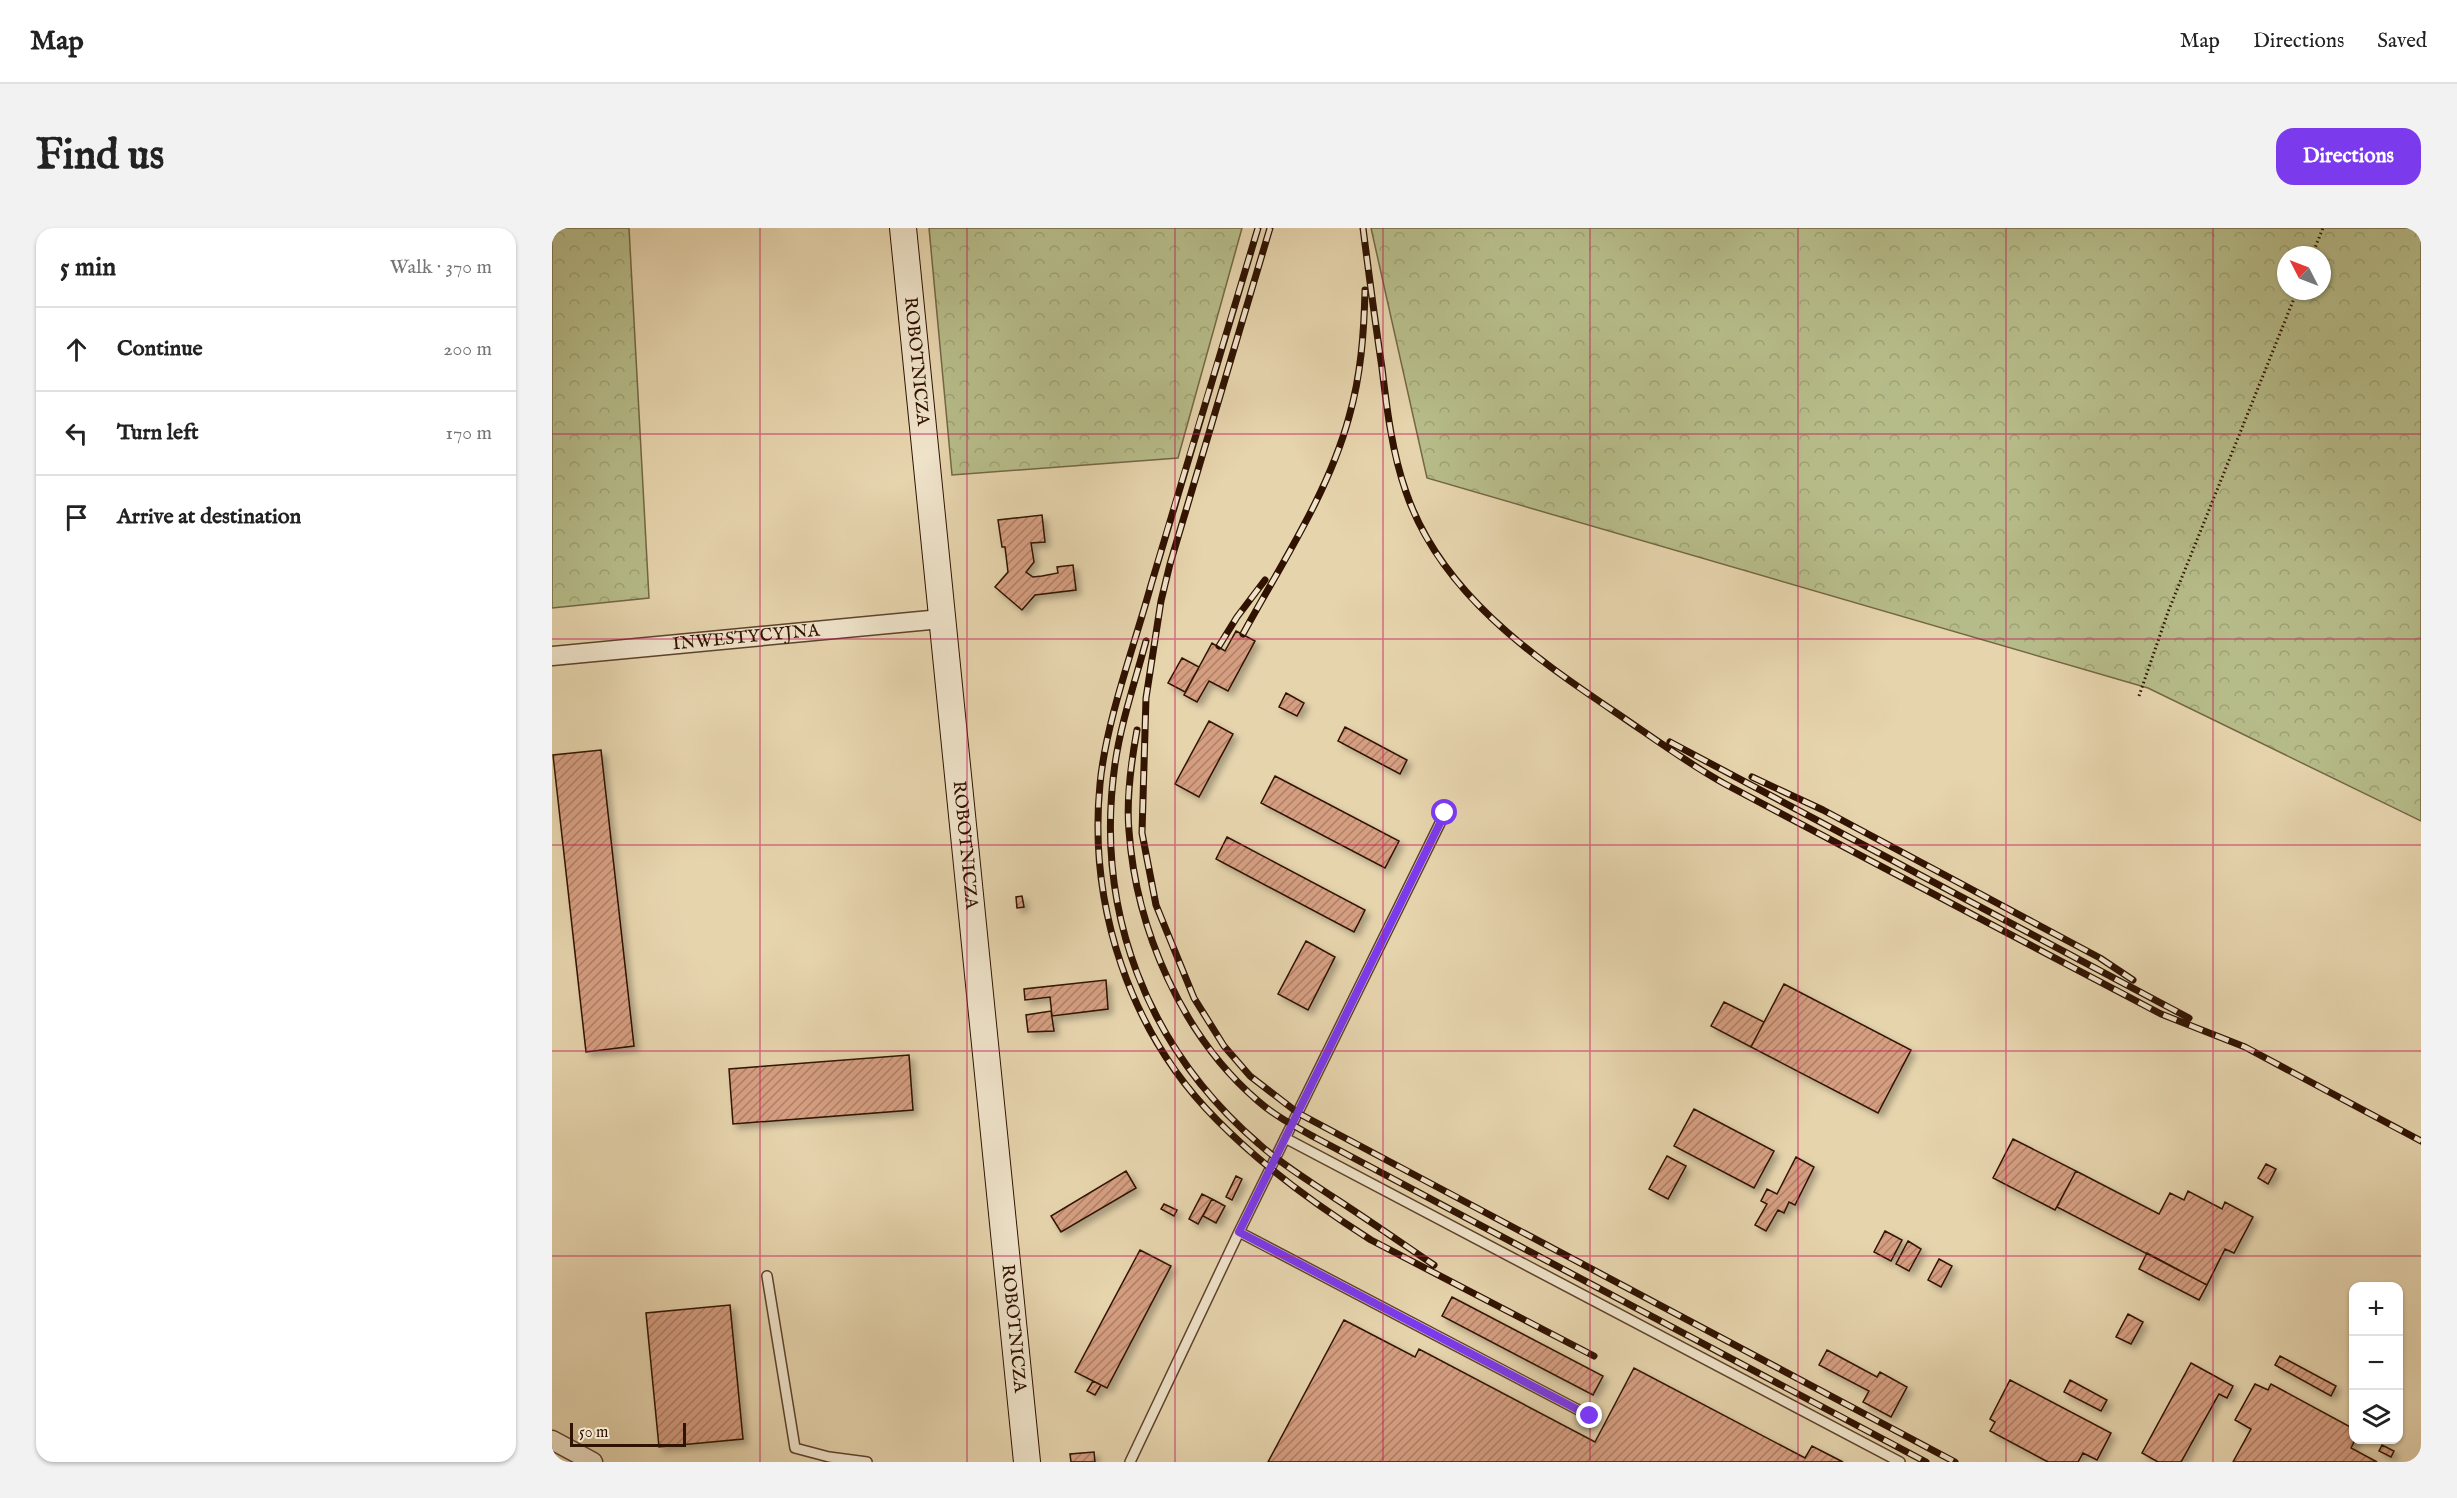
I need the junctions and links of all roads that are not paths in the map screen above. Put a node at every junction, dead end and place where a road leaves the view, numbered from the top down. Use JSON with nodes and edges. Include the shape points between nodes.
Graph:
{"nodes":[{"id":1,"x":903,"y":228,"type":"edge"},
{"id":2,"x":941,"y":619,"type":"junction"},
{"id":3,"x":552,"y":656,"type":"edge"},
{"id":4,"x":1445,"y":813,"type":"dead end"},
{"id":5,"x":1285,"y":1138,"type":"junction"},
{"id":6,"x":1239,"y":1232,"type":"junction"},
{"id":7,"x":767,"y":1276,"type":"dead end"},
{"id":8,"x":1590,"y":1416,"type":"dead end"},
{"id":9,"x":552,"y":1440,"type":"edge"},
{"id":10,"x":593,"y":1462,"type":"edge"},
{"id":11,"x":867,"y":1462,"type":"edge"},
{"id":12,"x":1027,"y":1462,"type":"edge"},
{"id":13,"x":1130,"y":1462,"type":"edge"},
{"id":14,"x":1900,"y":1462,"type":"edge"}],
"edges":[{"from":1,"to":2,"type":"street","name":"ROBOTNICZA"},
{"from":2,"to":3,"type":"street","name":"INWESTYCYJNA"},
{"from":2,"to":12,"type":"street","name":"ROBOTNICZA"},
{"from":4,"to":5,"type":"lane"},
{"from":5,"to":6,"type":"lane"},
{"from":5,"to":14,"type":"lane"},
{"from":6,"to":8,"type":"lane"},
{"from":6,"to":13,"type":"lane"},
{"from":7,"to":11,"type":"lane","via":[[795,1448]]},
{"from":9,"to":10,"type":"street"}]}
